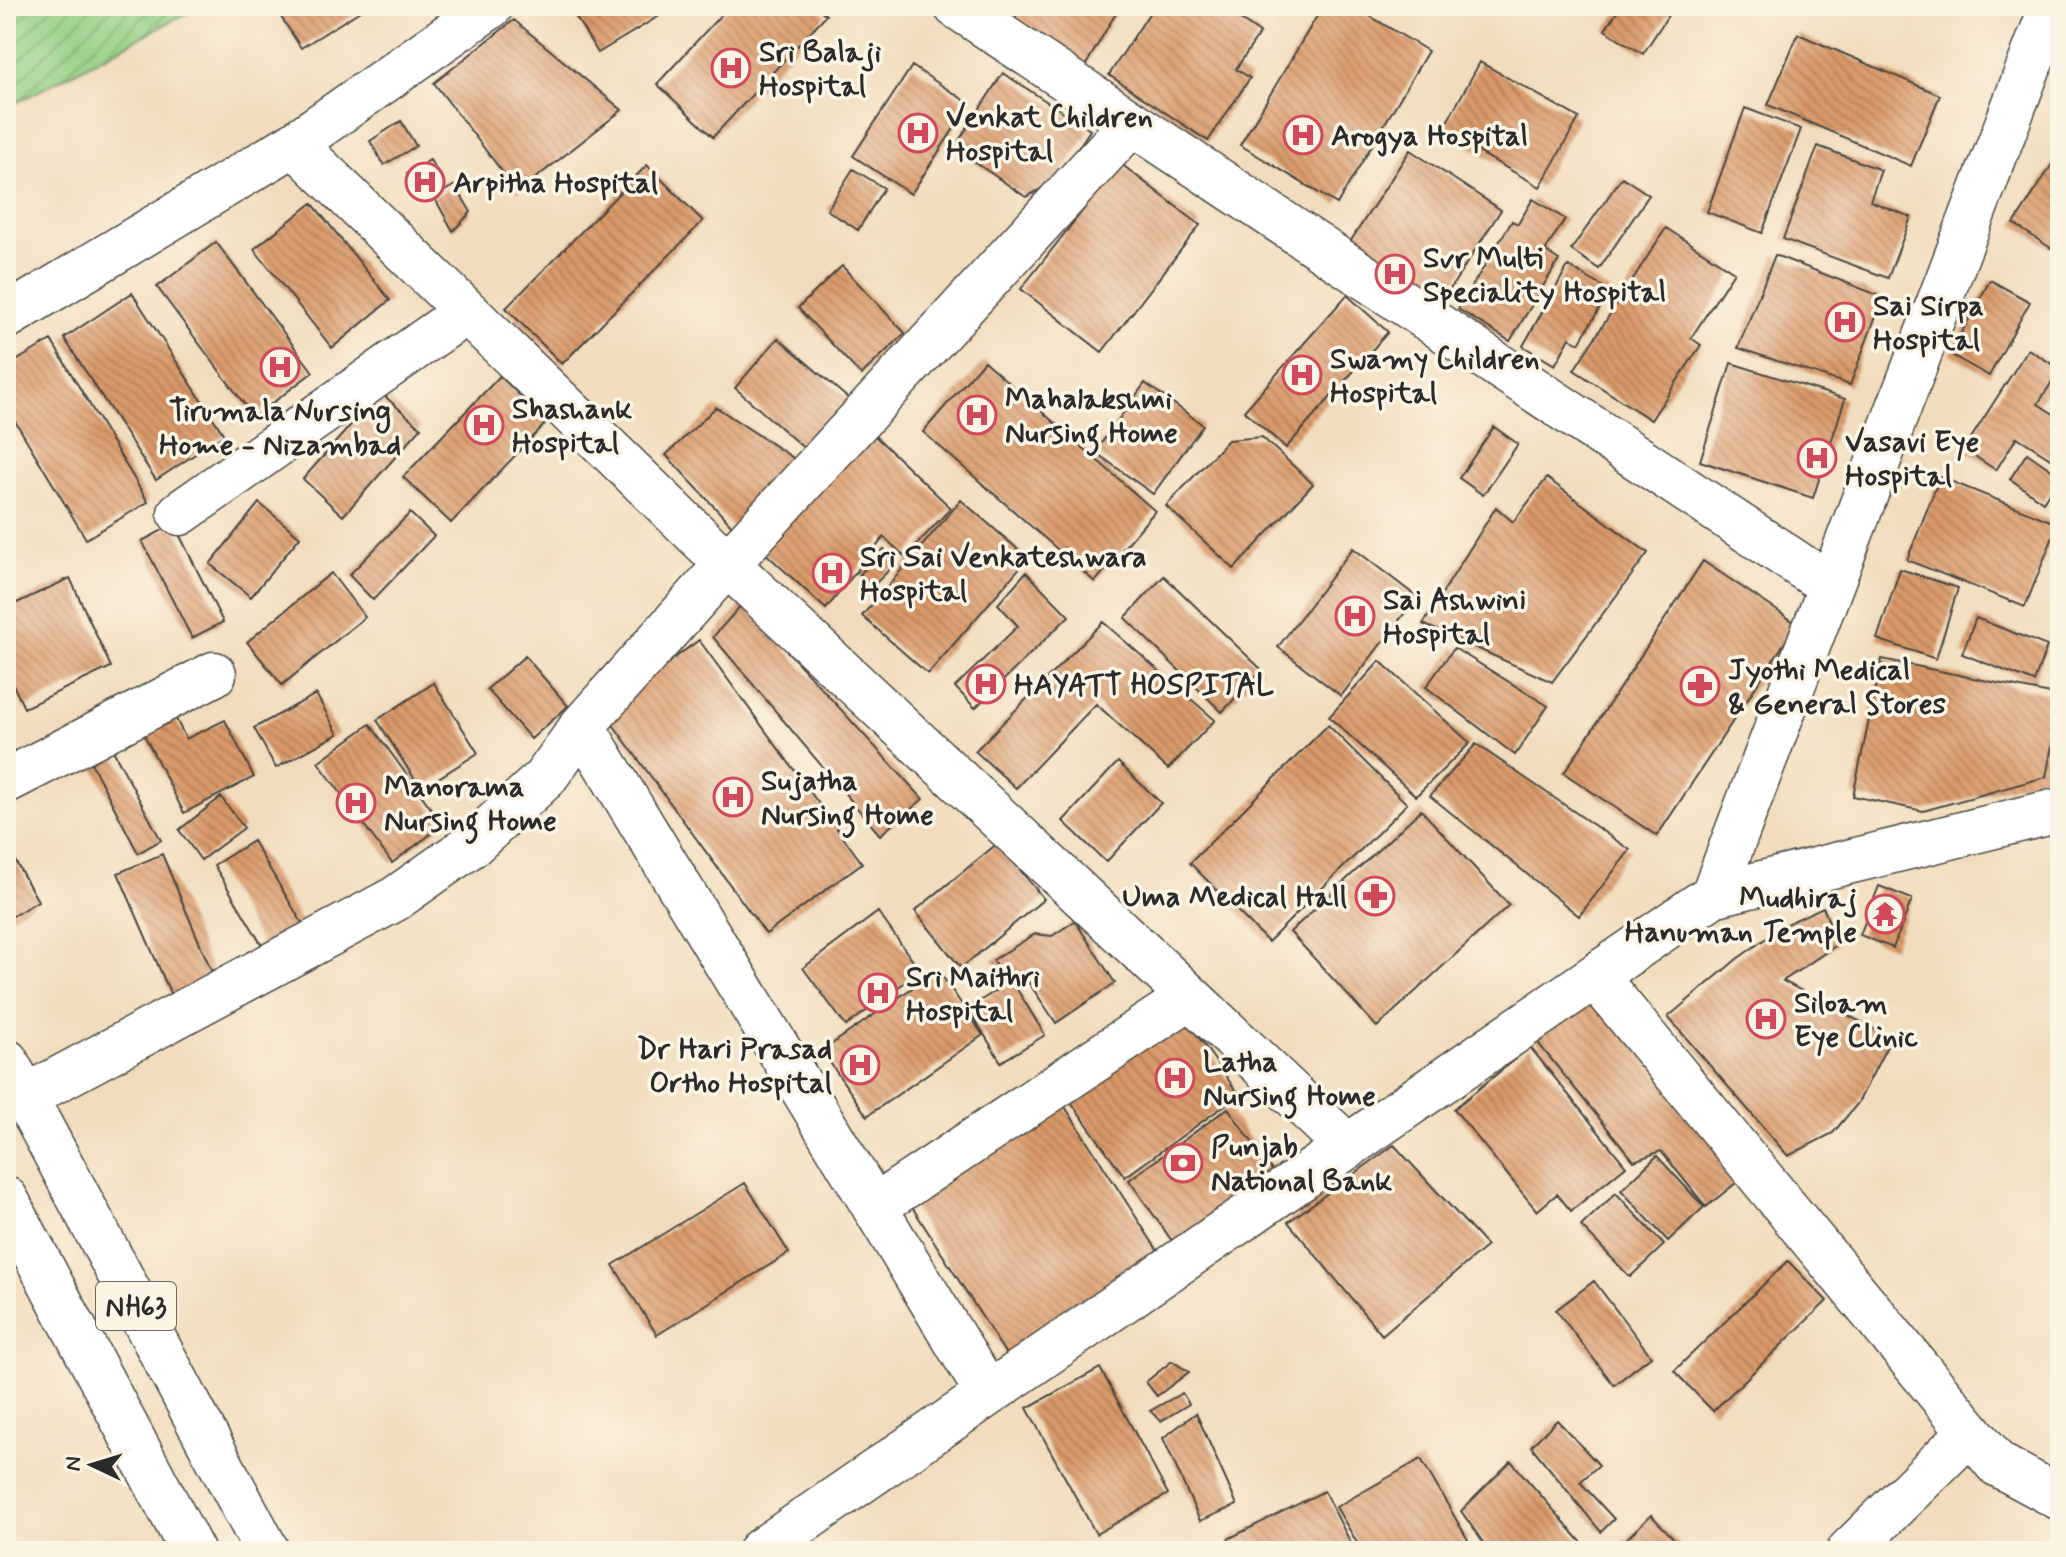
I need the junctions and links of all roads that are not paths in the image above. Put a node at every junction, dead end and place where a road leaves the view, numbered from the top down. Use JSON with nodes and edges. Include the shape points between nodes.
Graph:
{"nodes":[{"id":1,"x":491,"y":6,"type":"edge"},
{"id":2,"x":956,"y":6,"type":"edge"},
{"id":3,"x":2052,"y":6,"type":"edge"},
{"id":4,"x":1132,"y":123,"type":"junction"},
{"id":5,"x":294,"y":144,"type":"junction"},
{"id":6,"x":466,"y":312,"type":"junction"},
{"id":7,"x":6,"y":317,"type":"edge"},
{"id":8,"x":180,"y":513,"type":"dead end"},
{"id":9,"x":727,"y":564,"type":"junction"},
{"id":10,"x":1831,"y":586,"type":"junction"},
{"id":11,"x":214,"y":674,"type":"dead end"},
{"id":12,"x":582,"y":726,"type":"junction"},
{"id":13,"x":6,"y":781,"type":"edge"},
{"id":14,"x":2060,"y":810,"type":"edge"},
{"id":15,"x":1713,"y":895,"type":"junction"},
{"id":16,"x":1596,"y":977,"type":"junction"},
{"id":17,"x":1190,"y":997,"type":"junction"},
{"id":18,"x":15,"y":1079,"type":"edge"},
{"id":19,"x":1348,"y":1147,"type":"junction"},
{"id":20,"x":874,"y":1207,"type":"junction"},
{"id":21,"x":11,"y":1221,"type":"edge"},
{"id":22,"x":988,"y":1394,"type":"junction"},
{"id":23,"x":1970,"y":1432,"type":"junction"},
{"id":24,"x":2060,"y":1498,"type":"edge"},
{"id":25,"x":192,"y":1551,"type":"edge"},
{"id":26,"x":267,"y":1551,"type":"edge"},
{"id":27,"x":760,"y":1551,"type":"edge"},
{"id":28,"x":1849,"y":1551,"type":"edge"}],
"edges":[{"from":1,"to":5,"type":"main road"},
{"from":2,"to":4,"type":"main road"},
{"from":3,"to":10,"type":"main road"},
{"from":4,"to":9,"type":"main road"},
{"from":4,"to":10,"type":"main road"},
{"from":5,"to":6,"type":"main road"},
{"from":5,"to":7,"type":"main road"},
{"from":6,"to":8,"type":"main road"},
{"from":6,"to":9,"type":"main road"},
{"from":9,"to":12,"type":"main road"},
{"from":9,"to":17,"type":"main road"},
{"from":10,"to":15,"type":"main road"},
{"from":11,"to":13,"type":"main road"},
{"from":12,"to":18,"type":"main road","via":[[545,778],[473,844],[395,899]]},
{"from":12,"to":20,"type":"main road"},
{"from":14,"to":15,"type":"main road"},
{"from":15,"to":16,"type":"main road"},
{"from":16,"to":19,"type":"main road"},
{"from":16,"to":23,"type":"main road"},
{"from":17,"to":19,"type":"main road"},
{"from":17,"to":20,"type":"main road"},
{"from":18,"to":26,"type":"main road","number":"NH63"},
{"from":19,"to":22,"type":"main road"},
{"from":20,"to":22,"type":"main road"},
{"from":21,"to":25,"type":"main road","number":"NH63"},
{"from":22,"to":27,"type":"main road"},
{"from":23,"to":24,"type":"main road","via":[[1997,1464]]},
{"from":23,"to":28,"type":"main road"}]}
